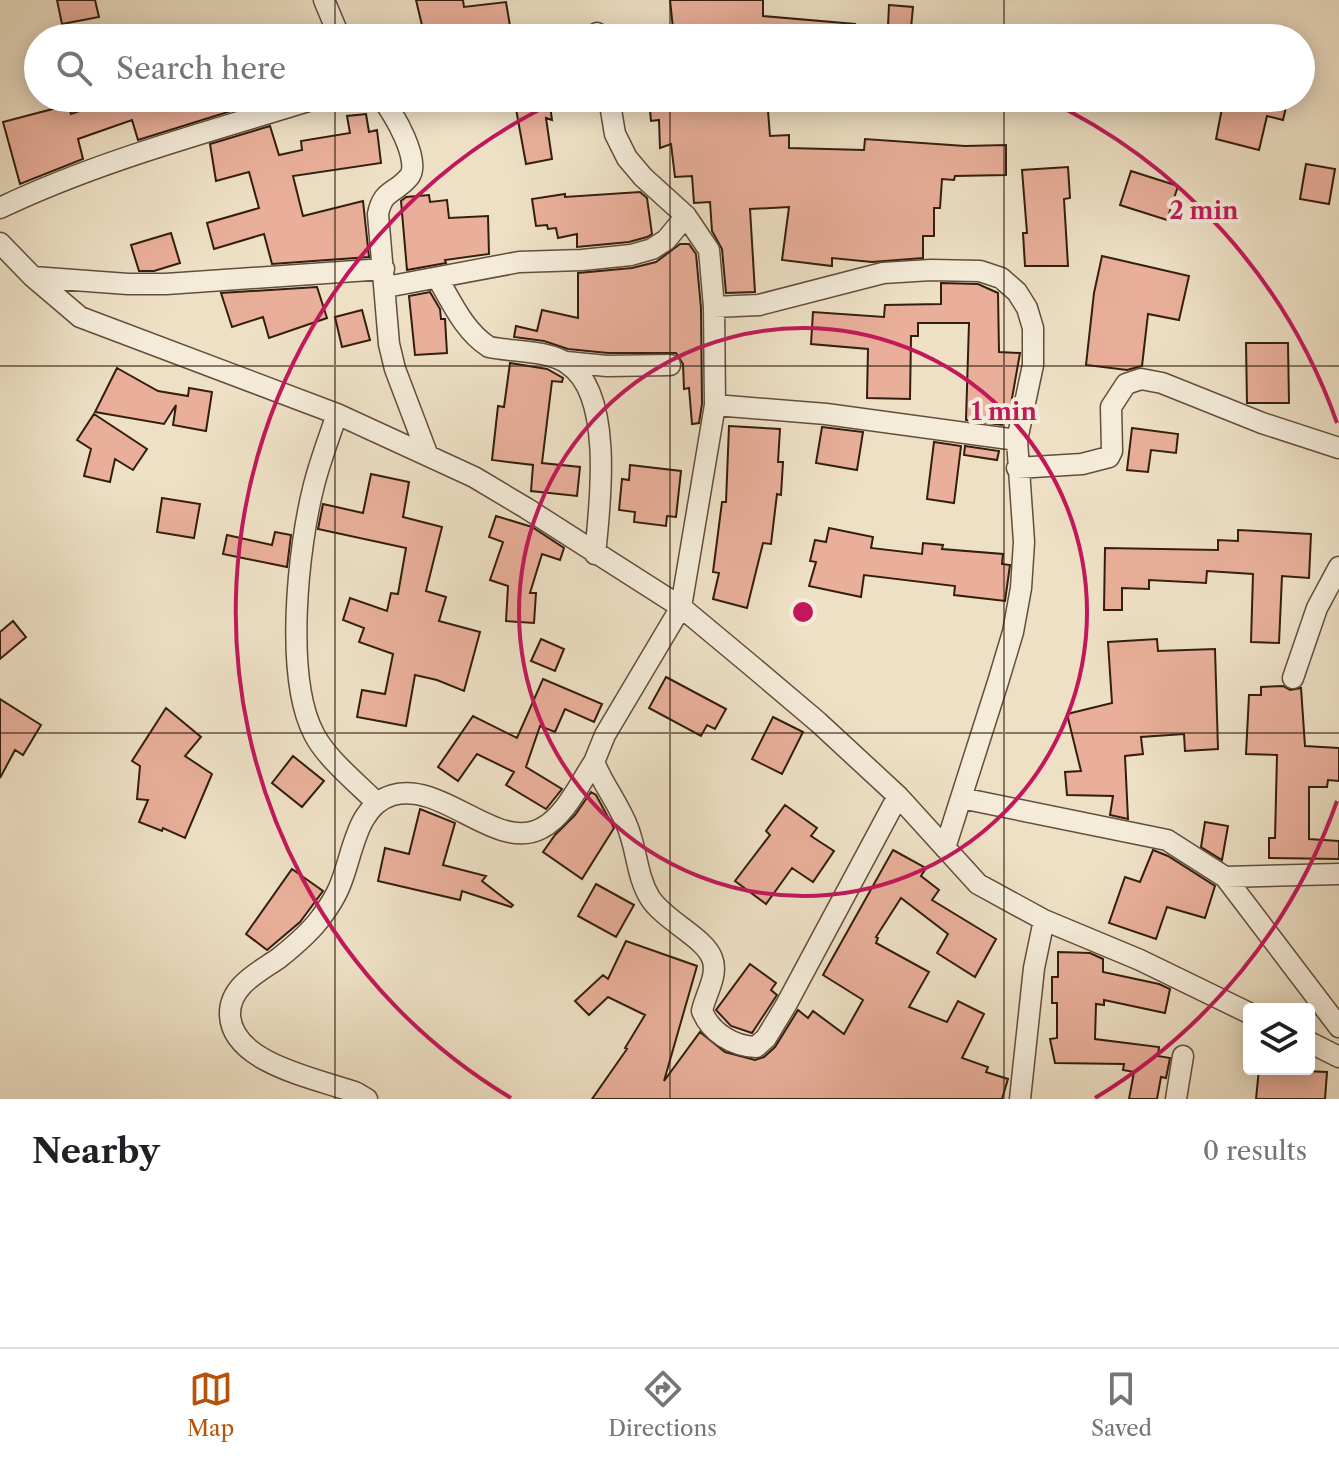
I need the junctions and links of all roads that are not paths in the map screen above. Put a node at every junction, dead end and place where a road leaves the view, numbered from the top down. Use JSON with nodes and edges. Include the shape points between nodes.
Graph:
{"nodes":[{"id":1,"x":324,"y":0,"type":"edge"},
{"id":2,"x":334,"y":24,"type":"edge"},
{"id":3,"x":272,"y":112,"type":"edge"},
{"id":4,"x":390,"y":112,"type":"edge"},
{"id":5,"x":611,"y":112,"type":"edge"},
{"id":6,"x":0,"y":208,"type":"edge"},
{"id":7,"x":686,"y":216,"type":"junction"},
{"id":8,"x":0,"y":243,"type":"edge"},
{"id":9,"x":33,"y":277,"type":"junction"},
{"id":10,"x":385,"y":278,"type":"junction"},
{"id":11,"x":438,"y":279,"type":"junction"},
{"id":12,"x":714,"y":307,"type":"junction"},
{"id":13,"x":566,"y":362,"type":"junction"},
{"id":14,"x":670,"y":365,"type":"dead end"},
{"id":15,"x":715,"y":405,"type":"junction"},
{"id":16,"x":337,"y":414,"type":"junction"},
{"id":17,"x":1017,"y":440,"type":"junction"},
{"id":18,"x":1339,"y":448,"type":"edge"},
{"id":19,"x":428,"y":456,"type":"junction"},
{"id":20,"x":1017,"y":468,"type":"junction"},
{"id":21,"x":595,"y":554,"type":"junction"},
{"id":22,"x":1339,"y":567,"type":"edge"},
{"id":23,"x":681,"y":607,"type":"junction"},
{"id":24,"x":1317,"y":608,"type":"junction"},
{"id":25,"x":1339,"y":610,"type":"edge"},
{"id":26,"x":1293,"y":678,"type":"dead end"},
{"id":27,"x":594,"y":762,"type":"junction"},
{"id":28,"x":898,"y":796,"type":"junction"},
{"id":29,"x":961,"y":798,"type":"junction"},
{"id":30,"x":376,"y":802,"type":"junction"},
{"id":31,"x":945,"y":848,"type":"junction"},
{"id":32,"x":1339,"y":874,"type":"edge"},
{"id":33,"x":1225,"y":877,"type":"junction"},
{"id":34,"x":1044,"y":920,"type":"junction"},
{"id":35,"x":1243,"y":1010,"type":"edge"},
{"id":36,"x":1339,"y":1027,"type":"edge"},
{"id":37,"x":1315,"y":1045,"type":"edge"},
{"id":38,"x":1183,"y":1056,"type":"dead end"},
{"id":39,"x":1339,"y":1057,"type":"edge"},
{"id":40,"x":367,"y":1099,"type":"edge"},
{"id":41,"x":1020,"y":1099,"type":"edge"},
{"id":42,"x":1176,"y":1099,"type":"edge"}],
"edges":[{"from":1,"to":2,"type":"street"},
{"from":3,"to":6,"type":"street","via":[[70,178]]},
{"from":4,"to":10,"type":"street","via":[[414,166],[412,174],[380,202]]},
{"from":5,"to":7,"type":"street","via":[[627,158]]},
{"from":7,"to":11,"type":"street","via":[[666,240],[631,255],[519,262]]},
{"from":7,"to":12,"type":"street","via":[[709,250]]},
{"from":8,"to":9,"type":"street"},
{"from":9,"to":10,"type":"street","via":[[128,284]]},
{"from":9,"to":16,"type":"street","via":[[80,317]]},
{"from":10,"to":11,"type":"street"},
{"from":10,"to":19,"type":"street","via":[[395,369]]},
{"from":11,"to":13,"type":"street","via":[[468,328],[489,347]]},
{"from":12,"to":15,"type":"street"},
{"from":12,"to":17,"type":"street","via":[[759,305],[883,273],[980,271],[1001,278],[1017,292],[1033,328],[1033,365]]},
{"from":13,"to":14,"type":"street"},
{"from":13,"to":21,"type":"street","via":[[579,373],[594,408],[602,486]]},
{"from":15,"to":17,"type":"street"},
{"from":15,"to":23,"type":"street"},
{"from":16,"to":19,"type":"street"},
{"from":16,"to":30,"type":"street","via":[[304,538],[297,653],[300,698],[314,736]]},
{"from":17,"to":20,"type":"street"},
{"from":18,"to":20,"type":"street","via":[[1141,379],[1126,384],[1111,407],[1109,457]]},
{"from":19,"to":21,"type":"street","via":[[487,485]]},
{"from":20,"to":29,"type":"street","via":[[1024,542],[1021,588],[1013,632]]},
{"from":21,"to":23,"type":"street"},
{"from":22,"to":24,"type":"street"},
{"from":23,"to":27,"type":"street"},
{"from":23,"to":28,"type":"street"},
{"from":24,"to":25,"type":"street"},
{"from":24,"to":26,"type":"street"},
{"from":27,"to":28,"type":"street","via":[[619,806],[649,897],[713,960],[715,970],[702,1011],[706,1021],[743,1046],[756,1047],[766,1038]]},
{"from":27,"to":30,"type":"street","via":[[559,813],[541,829],[523,833],[412,794]]},
{"from":28,"to":31,"type":"street"},
{"from":29,"to":31,"type":"street"},
{"from":29,"to":33,"type":"street","via":[[1167,840]]},
{"from":30,"to":40,"type":"street","via":[[321,917],[244,984],[230,1015],[239,1041],[258,1058]]},
{"from":31,"to":34,"type":"street","via":[[978,884]]},
{"from":32,"to":33,"type":"street"},
{"from":33,"to":36,"type":"street"},
{"from":34,"to":35,"type":"street"},
{"from":34,"to":41,"type":"street"},
{"from":37,"to":39,"type":"street"},
{"from":38,"to":42,"type":"street"}]}
